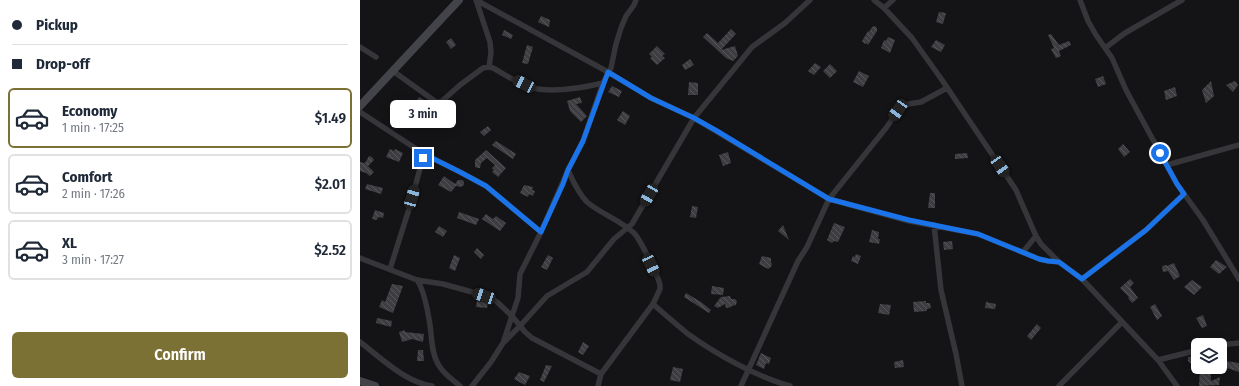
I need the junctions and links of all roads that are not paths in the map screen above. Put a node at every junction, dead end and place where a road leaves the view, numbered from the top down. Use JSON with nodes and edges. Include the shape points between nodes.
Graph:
{"nodes":[{"id":1,"x":459,"y":0,"type":"edge"},
{"id":2,"x":476,"y":0,"type":"edge"},
{"id":3,"x":636,"y":0,"type":"edge"},
{"id":4,"x":810,"y":0,"type":"edge"},
{"id":5,"x":874,"y":0,"type":"edge"},
{"id":6,"x":893,"y":0,"type":"edge"},
{"id":7,"x":1080,"y":0,"type":"edge"},
{"id":8,"x":1182,"y":0,"type":"edge"},
{"id":9,"x":884,"y":8,"type":"junction"},
{"id":10,"x":360,"y":47,"type":"edge"},
{"id":11,"x":1105,"y":48,"type":"junction"},
{"id":12,"x":376,"y":57,"type":"dead end"},
{"id":13,"x":489,"y":67,"type":"junction"},
{"id":14,"x":393,"y":71,"type":"junction"},
{"id":15,"x":608,"y":72,"type":"junction"},
{"id":16,"x":603,"y":83,"type":"junction"},
{"id":17,"x":947,"y":88,"type":"junction"},
{"id":18,"x":360,"y":106,"type":"edge"},
{"id":19,"x":360,"y":112,"type":"edge"},
{"id":20,"x":694,"y":118,"type":"junction"},
{"id":21,"x":1239,"y":145,"type":"edge"},
{"id":22,"x":424,"y":154,"type":"junction"},
{"id":23,"x":1167,"y":165,"type":"junction"},
{"id":24,"x":568,"y":170,"type":"junction"},
{"id":25,"x":1184,"y":194,"type":"junction"},
{"id":26,"x":829,"y":199,"type":"junction"},
{"id":27,"x":934,"y":225,"type":"junction"},
{"id":28,"x":628,"y":228,"type":"junction"},
{"id":29,"x":541,"y":232,"type":"junction"},
{"id":30,"x":1036,"y":236,"type":"junction"},
{"id":31,"x":1023,"y":252,"type":"junction"},
{"id":32,"x":360,"y":258,"type":"edge"},
{"id":33,"x":1059,"y":262,"type":"junction"},
{"id":34,"x":390,"y":269,"type":"junction"},
{"id":35,"x":1082,"y":279,"type":"junction"},
{"id":36,"x":1239,"y":279,"type":"edge"},
{"id":37,"x":417,"y":280,"type":"junction"},
{"id":38,"x":653,"y":304,"type":"junction"},
{"id":39,"x":512,"y":316,"type":"junction"},
{"id":40,"x":1122,"y":322,"type":"junction"},
{"id":41,"x":520,"y":326,"type":"junction"},
{"id":42,"x":360,"y":342,"type":"edge"},
{"id":43,"x":503,"y":343,"type":"junction"},
{"id":44,"x":1239,"y":343,"type":"edge"},
{"id":45,"x":1227,"y":344,"type":"edge"},
{"id":46,"x":1191,"y":352,"type":"edge"},
{"id":47,"x":1158,"y":360,"type":"junction"},
{"id":48,"x":748,"y":370,"type":"junction"},
{"id":49,"x":601,"y":374,"type":"junction"},
{"id":50,"x":360,"y":381,"type":"edge"},
{"id":51,"x":375,"y":386,"type":"edge"},
{"id":52,"x":432,"y":386,"type":"edge"},
{"id":53,"x":460,"y":386,"type":"edge"},
{"id":54,"x":472,"y":386,"type":"edge"},
{"id":55,"x":598,"y":386,"type":"edge"},
{"id":56,"x":741,"y":386,"type":"edge"},
{"id":57,"x":790,"y":386,"type":"edge"},
{"id":58,"x":962,"y":386,"type":"edge"},
{"id":59,"x":1059,"y":386,"type":"edge"},
{"id":60,"x":1177,"y":386,"type":"edge"}],
"edges":[{"from":1,"to":14,"type":"street"},
{"from":2,"to":13,"type":"street","via":[[490,42]]},
{"from":2,"to":15,"type":"street"},
{"from":3,"to":15,"type":"street","via":[[626,16]]},
{"from":4,"to":20,"type":"street","via":[[786,23],[752,46]]},
{"from":5,"to":9,"type":"street"},
{"from":6,"to":9,"type":"street"},
{"from":7,"to":11,"type":"street","via":[[1088,21]]},
{"from":8,"to":11,"type":"street","via":[[1125,33]]},
{"from":9,"to":17,"type":"street","via":[[912,38]]},
{"from":10,"to":12,"type":"street"},
{"from":11,"to":23,"type":"street"},
{"from":13,"to":14,"type":"street","via":[[483,68],[460,85],[442,102],[436,102]]},
{"from":13,"to":16,"type":"street","via":[[538,89],[568,89]]},
{"from":14,"to":18,"type":"street"},
{"from":15,"to":16,"type":"street"},
{"from":15,"to":20,"type":"street","via":[[651,98]]},
{"from":16,"to":24,"type":"street","via":[[586,134]]},
{"from":17,"to":26,"type":"street","via":[[922,102],[902,105]]},
{"from":17,"to":30,"type":"street","via":[[1016,190]]},
{"from":19,"to":22,"type":"street"},
{"from":20,"to":26,"type":"street"},
{"from":20,"to":28,"type":"street"},
{"from":21,"to":23,"type":"street"},
{"from":22,"to":29,"type":"street","via":[[486,186]]},
{"from":22,"to":34,"type":"street"},
{"from":23,"to":25,"type":"street"},
{"from":24,"to":28,"type":"street","via":[[587,201]]},
{"from":24,"to":29,"type":"street"},
{"from":25,"to":35,"type":"street","via":[[1146,230]]},
{"from":25,"to":36,"type":"street"},
{"from":26,"to":27,"type":"street"},
{"from":26,"to":48,"type":"street"},
{"from":27,"to":31,"type":"street","via":[[978,234]]},
{"from":27,"to":58,"type":"street","via":[[941,290]]},
{"from":28,"to":38,"type":"street","via":[[640,241],[659,282],[660,289]]},
{"from":28,"to":41,"type":"street","via":[[614,238],[587,272],[546,296]]},
{"from":29,"to":39,"type":"street","via":[[520,274],[519,292]]},
{"from":30,"to":31,"type":"street"},
{"from":30,"to":33,"type":"street"},
{"from":31,"to":33,"type":"street"},
{"from":32,"to":34,"type":"street"},
{"from":33,"to":35,"type":"street"},
{"from":34,"to":37,"type":"street"},
{"from":35,"to":40,"type":"street"},
{"from":37,"to":39,"type":"street","via":[[443,284],[496,301]]},
{"from":37,"to":53,"type":"street","via":[[422,290],[435,358],[442,371]]},
{"from":38,"to":48,"type":"street","via":[[688,334]]},
{"from":38,"to":49,"type":"street"},
{"from":39,"to":41,"type":"street"},
{"from":39,"to":43,"type":"street"},
{"from":40,"to":47,"type":"street"},
{"from":40,"to":59,"type":"street"},
{"from":41,"to":43,"type":"street"},
{"from":41,"to":49,"type":"street","via":[[532,338]]},
{"from":42,"to":52,"type":"street","via":[[411,380]]},
{"from":43,"to":54,"type":"street"},
{"from":44,"to":45,"type":"street"},
{"from":46,"to":47,"type":"street"},
{"from":47,"to":60,"type":"street"},
{"from":48,"to":56,"type":"street"},
{"from":48,"to":57,"type":"street"},
{"from":49,"to":55,"type":"street"},
{"from":50,"to":51,"type":"street"}]}
